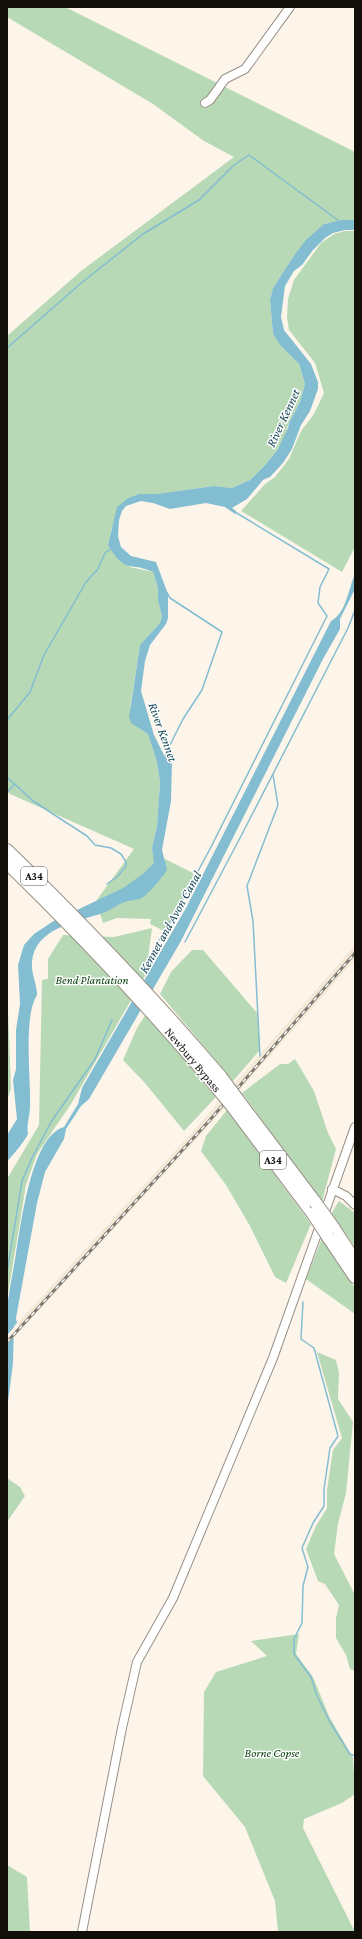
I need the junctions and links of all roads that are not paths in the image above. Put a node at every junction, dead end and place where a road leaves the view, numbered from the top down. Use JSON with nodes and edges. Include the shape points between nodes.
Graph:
{"nodes":[{"id":1,"x":290,"y":7,"type":"edge"},
{"id":2,"x":205,"y":103,"type":"dead end"},
{"id":3,"x":7,"y":850,"type":"edge"},
{"id":4,"x":7,"y":863,"type":"edge"},
{"id":5,"x":57,"y":905,"type":"junction"},
{"id":6,"x":235,"y":1103,"type":"junction"},
{"id":7,"x":355,"y":1127,"type":"edge"},
{"id":8,"x":332,"y":1190,"type":"junction"},
{"id":9,"x":355,"y":1205,"type":"edge"},
{"id":10,"x":330,"y":1232,"type":"junction"},
{"id":11,"x":355,"y":1261,"type":"edge"},
{"id":12,"x":355,"y":1277,"type":"edge"},
{"id":13,"x":82,"y":1932,"type":"edge"}],
"edges":[{"from":1,"to":2,"type":"street","via":[[245,69],[225,79]]},
{"from":3,"to":5,"type":"highway","name":"Newbury Bypass","number":"A34"},
{"from":4,"to":5,"type":"highway","name":"Newbury Bypass","number":"A34"},
{"from":5,"to":6,"type":"highway","name":"Newbury Bypass","number":"A34","bridge":true,"via":[[152,1004]]},
{"from":6,"to":10,"type":"highway","name":"Newbury Bypass","number":"A34","bridge":true,"via":[[312,1214]]},
{"from":6,"to":10,"type":"highway","name":"Newbury Bypass","number":"A34","bridge":true,"via":[[315,1202]]},
{"from":7,"to":8,"type":"street"},
{"from":8,"to":9,"type":"street","via":[[346,1196]]},
{"from":8,"to":13,"type":"street","via":[[273,1358],[172,1598],[137,1662]]},
{"from":10,"to":11,"type":"highway","name":"Newbury Bypass","number":"A34"},
{"from":10,"to":12,"type":"highway","name":"Newbury Bypass","number":"A34"}]}
